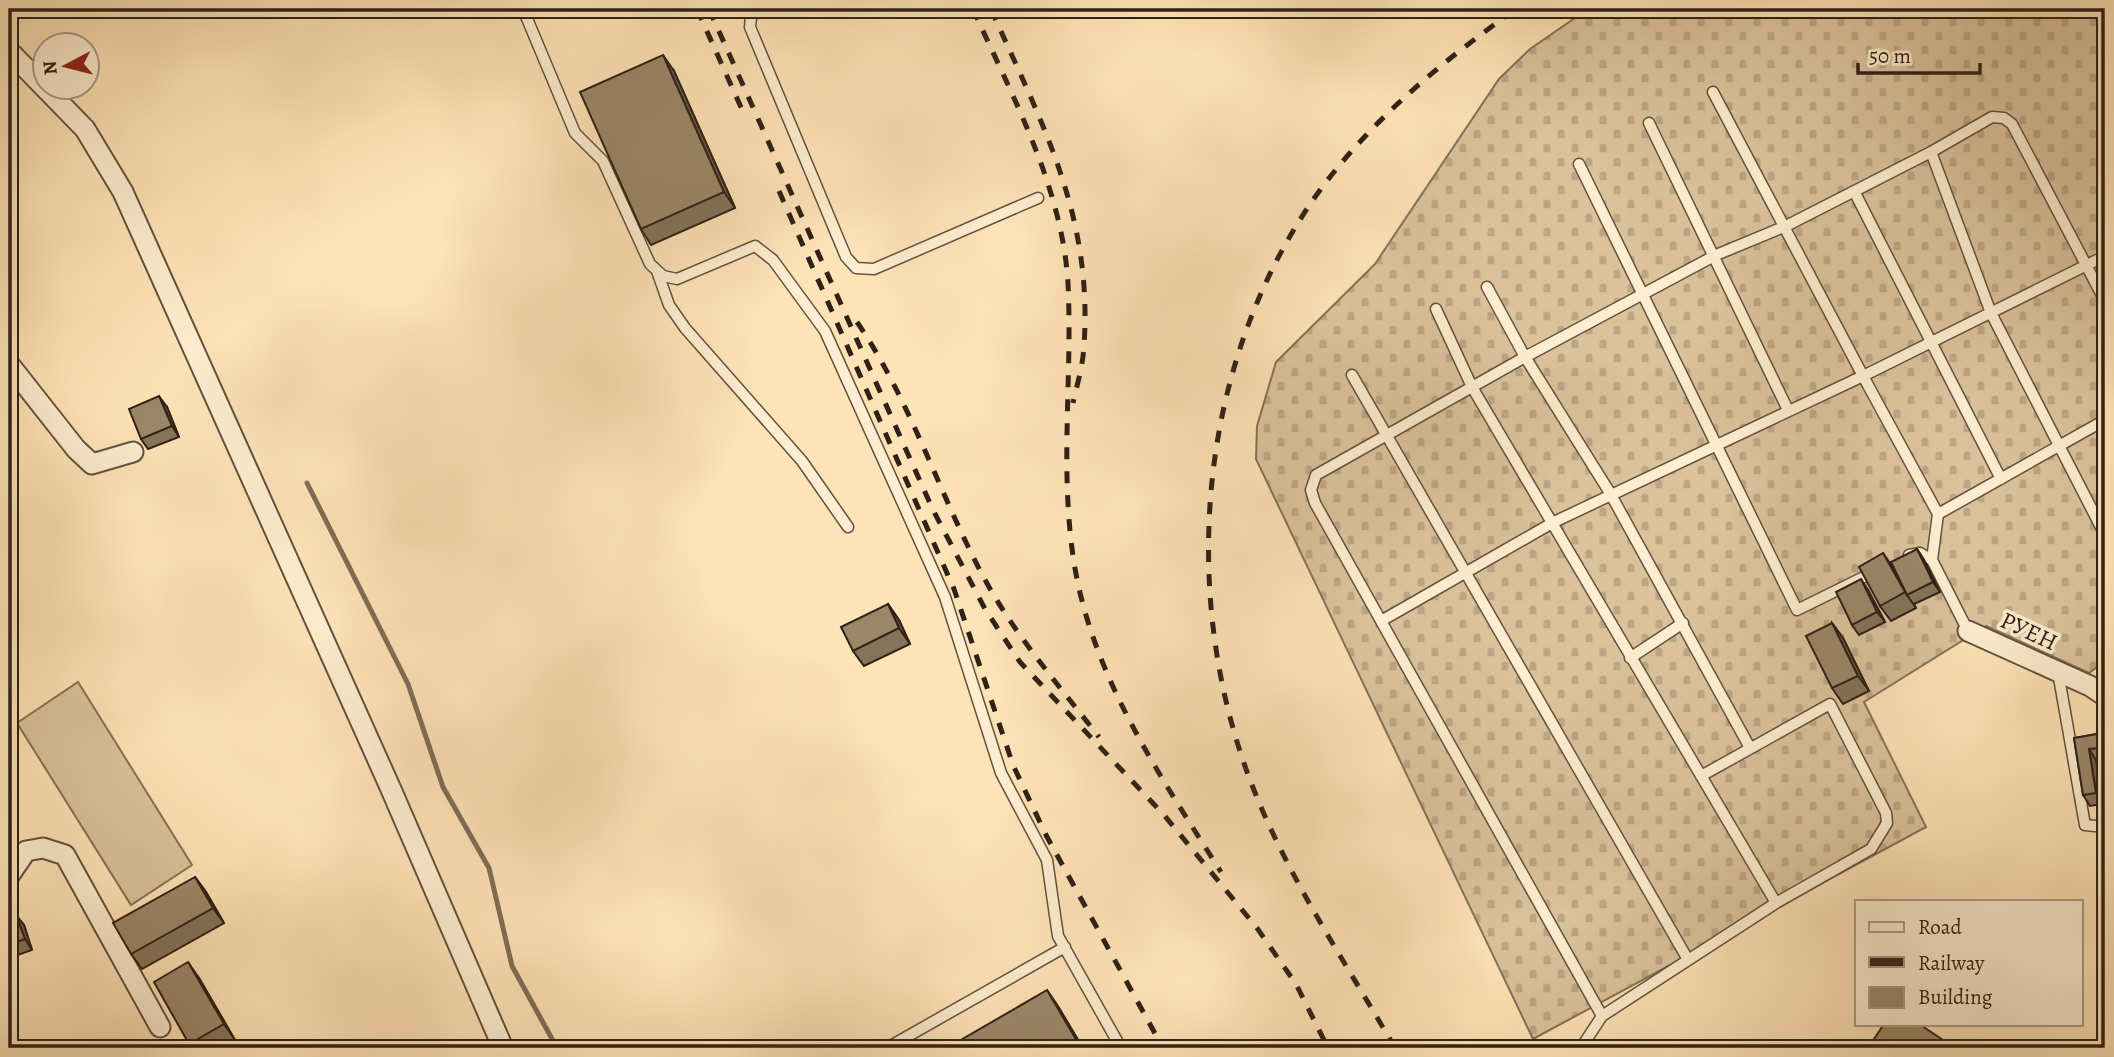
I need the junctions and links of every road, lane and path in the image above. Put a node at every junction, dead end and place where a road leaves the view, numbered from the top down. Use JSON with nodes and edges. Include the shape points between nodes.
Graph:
{"nodes":[{"id":1,"x":523,"y":9,"type":"edge"},
{"id":2,"x":759,"y":9,"type":"edge"},
{"id":3,"x":9,"y":51,"type":"edge"},
{"id":4,"x":1713,"y":92,"type":"dead end"},
{"id":5,"x":1649,"y":123,"type":"dead end"},
{"id":6,"x":1931,"y":152,"type":"junction"},
{"id":7,"x":1578,"y":164,"type":"dead end"},
{"id":8,"x":1854,"y":191,"type":"junction"},
{"id":9,"x":1038,"y":198,"type":"dead end"},
{"id":10,"x":1786,"y":226,"type":"junction"},
{"id":11,"x":1716,"y":255,"type":"junction"},
{"id":12,"x":2105,"y":256,"type":"edge"},
{"id":13,"x":2085,"y":265,"type":"junction"},
{"id":14,"x":657,"y":270,"type":"junction"},
{"id":15,"x":1487,"y":287,"type":"dead end"},
{"id":16,"x":1645,"y":295,"type":"junction"},
{"id":17,"x":2105,"y":302,"type":"edge"},
{"id":18,"x":1436,"y":309,"type":"dead end"},
{"id":19,"x":1991,"y":313,"type":"junction"},
{"id":20,"x":1931,"y":342,"type":"junction"},
{"id":21,"x":1525,"y":357,"type":"junction"},
{"id":22,"x":9,"y":364,"type":"edge"},
{"id":23,"x":1352,"y":375,"type":"dead end"},
{"id":24,"x":1863,"y":376,"type":"junction"},
{"id":25,"x":1472,"y":387,"type":"junction"},
{"id":26,"x":1788,"y":410,"type":"junction"},
{"id":27,"x":2105,"y":420,"type":"edge"},
{"id":28,"x":1387,"y":436,"type":"junction"},
{"id":29,"x":1717,"y":445,"type":"junction"},
{"id":30,"x":2058,"y":446,"type":"junction"},
{"id":31,"x":133,"y":452,"type":"dead end"},
{"id":32,"x":2001,"y":479,"type":"junction"},
{"id":33,"x":1611,"y":493,"type":"junction"},
{"id":34,"x":1938,"y":514,"type":"junction"},
{"id":35,"x":1554,"y":522,"type":"junction"},
{"id":36,"x":848,"y":527,"type":"dead end"},
{"id":37,"x":2105,"y":535,"type":"edge"},
{"id":38,"x":1933,"y":560,"type":"junction"},
{"id":39,"x":1892,"y":562,"type":"edge"},
{"id":40,"x":1881,"y":568,"type":"edge"},
{"id":41,"x":1465,"y":571,"type":"junction"},
{"id":42,"x":1381,"y":621,"type":"junction"},
{"id":43,"x":1683,"y":623,"type":"junction"},
{"id":44,"x":1968,"y":631,"type":"joint"},
{"id":45,"x":1630,"y":658,"type":"junction"},
{"id":46,"x":2058,"y":672,"type":"junction"},
{"id":47,"x":2105,"y":696,"type":"edge"},
{"id":48,"x":1749,"y":746,"type":"junction"},
{"id":49,"x":1701,"y":776,"type":"junction"},
{"id":50,"x":2105,"y":827,"type":"edge"},
{"id":51,"x":9,"y":876,"type":"edge"},
{"id":52,"x":1776,"y":902,"type":"junction"},
{"id":53,"x":1065,"y":947,"type":"junction"},
{"id":54,"x":1687,"y":958,"type":"junction"},
{"id":55,"x":1602,"y":1016,"type":"junction"},
{"id":56,"x":160,"y":1027,"type":"dead end"},
{"id":57,"x":503,"y":1048,"type":"edge"},
{"id":58,"x":887,"y":1048,"type":"edge"},
{"id":59,"x":1121,"y":1048,"type":"edge"},
{"id":60,"x":1581,"y":1048,"type":"edge"}],
"edges":[{"from":1,"to":14,"type":"lane","via":[[575,133],[603,161],[650,264]]},
{"from":2,"to":9,"type":"lane","via":[[751,17],[750,27],[846,257],[856,268],[874,269]]},
{"from":3,"to":57,"type":"street","via":[[85,129],[123,192]]},
{"from":4,"to":10,"type":"lane"},
{"from":5,"to":11,"type":"lane"},
{"from":6,"to":8,"type":"lane"},
{"from":6,"to":13,"type":"lane","via":[[1992,117],[2008,120]]},
{"from":6,"to":19,"type":"lane"},
{"from":7,"to":16,"type":"lane"},
{"from":8,"to":10,"type":"lane"},
{"from":8,"to":20,"type":"lane"},
{"from":10,"to":11,"type":"lane"},
{"from":10,"to":24,"type":"lane"},
{"from":11,"to":16,"type":"lane"},
{"from":11,"to":26,"type":"lane"},
{"from":12,"to":13,"type":"lane"},
{"from":13,"to":17,"type":"lane"},
{"from":13,"to":19,"type":"lane"},
{"from":14,"to":36,"type":"lane","via":[[669,305],[685,328],[802,461]]},
{"from":14,"to":53,"type":"lane","via":[[677,279],[755,246],[773,260],[825,331],[945,597],[1001,773],[1047,860],[1058,936]]},
{"from":15,"to":21,"type":"lane"},
{"from":16,"to":21,"type":"lane"},
{"from":16,"to":29,"type":"lane"},
{"from":18,"to":25,"type":"lane"},
{"from":19,"to":20,"type":"lane"},
{"from":19,"to":30,"type":"lane"},
{"from":20,"to":24,"type":"lane"},
{"from":20,"to":32,"type":"lane"},
{"from":21,"to":25,"type":"lane"},
{"from":21,"to":33,"type":"lane"},
{"from":22,"to":31,"type":"street","via":[[92,464]]},
{"from":23,"to":28,"type":"lane"},
{"from":24,"to":26,"type":"lane"},
{"from":24,"to":34,"type":"lane"},
{"from":25,"to":28,"type":"lane"},
{"from":25,"to":35,"type":"lane"},
{"from":26,"to":29,"type":"lane"},
{"from":27,"to":30,"type":"lane"},
{"from":28,"to":41,"type":"lane"},
{"from":28,"to":42,"type":"lane","via":[[1316,475],[1311,490]]},
{"from":29,"to":33,"type":"lane"},
{"from":29,"to":40,"type":"lane","via":[[1797,610]]},
{"from":30,"to":32,"type":"lane"},
{"from":30,"to":37,"type":"lane"},
{"from":32,"to":34,"type":"lane"},
{"from":33,"to":35,"type":"lane"},
{"from":33,"to":43,"type":"lane"},
{"from":34,"to":38,"type":"lane"},
{"from":35,"to":41,"type":"lane"},
{"from":35,"to":45,"type":"lane"},
{"from":38,"to":39,"type":"lane","via":[[1920,553]]},
{"from":38,"to":44,"type":"lane"},
{"from":41,"to":42,"type":"lane"},
{"from":41,"to":54,"type":"lane"},
{"from":42,"to":55,"type":"lane"},
{"from":43,"to":45,"type":"lane"},
{"from":43,"to":48,"type":"lane"},
{"from":44,"to":46,"type":"street","name":"РУЕН"},
{"from":45,"to":49,"type":"lane"},
{"from":46,"to":47,"type":"street","name":"РУЕН"},
{"from":46,"to":50,"type":"lane","via":[[2085,825]]},
{"from":48,"to":49,"type":"lane"},
{"from":48,"to":52,"type":"lane","via":[[1830,704],[1886,813],[1887,823],[1871,849]]},
{"from":49,"to":52,"type":"lane"},
{"from":51,"to":56,"type":"street","via":[[26,851],[43,848],[65,855]]},
{"from":52,"to":54,"type":"lane"},
{"from":53,"to":58,"type":"lane"},
{"from":53,"to":59,"type":"lane"},
{"from":54,"to":55,"type":"lane"},
{"from":55,"to":60,"type":"lane"}]}
